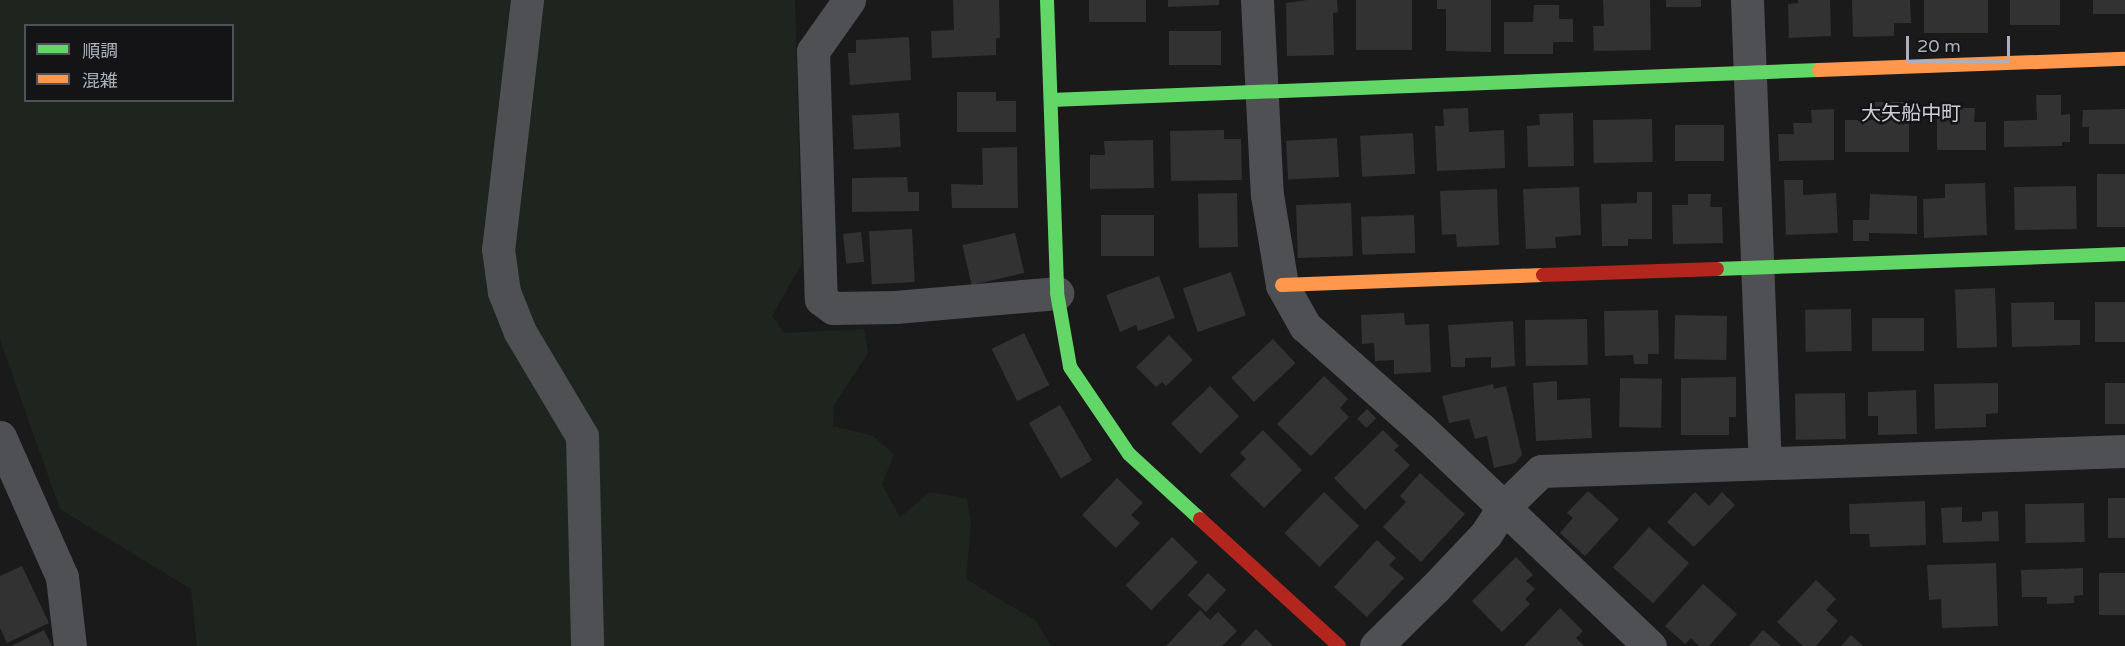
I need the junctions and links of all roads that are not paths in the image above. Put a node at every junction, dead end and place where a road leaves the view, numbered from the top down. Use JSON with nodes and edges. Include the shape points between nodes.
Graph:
{"nodes":[{"id":1,"x":527,"y":0,"type":"edge"},
{"id":2,"x":849,"y":0,"type":"edge"},
{"id":3,"x":1047,"y":0,"type":"edge"},
{"id":4,"x":1257,"y":0,"type":"edge"},
{"id":5,"x":1747,"y":0,"type":"edge"},
{"id":6,"x":2125,"y":59,"type":"edge"},
{"id":7,"x":1749,"y":73,"type":"junction"},
{"id":8,"x":1260,"y":89,"type":"junction"},
{"id":9,"x":1051,"y":100,"type":"junction"},
{"id":10,"x":2125,"y":254,"type":"edge"},
{"id":11,"x":1758,"y":267,"type":"junction"},
{"id":12,"x":1282,"y":285,"type":"junction"},
{"id":13,"x":1057,"y":293,"type":"junction"},
{"id":14,"x":0,"y":437,"type":"edge"},
{"id":15,"x":2125,"y":451,"type":"edge"},
{"id":16,"x":1765,"y":461,"type":"junction"},
{"id":17,"x":1502,"y":509,"type":"junction"},
{"id":18,"x":70,"y":646,"type":"edge"},
{"id":19,"x":587,"y":646,"type":"edge"},
{"id":20,"x":1338,"y":646,"type":"edge"},
{"id":21,"x":1376,"y":646,"type":"edge"},
{"id":22,"x":1650,"y":646,"type":"edge"}],
"edges":[{"from":1,"to":19,"type":"street","via":[[498,249],[504,292],[520,332],[582,436]]},
{"from":2,"to":13,"type":"street","via":[[813,51],[821,299],[833,308],[895,307]]},
{"from":3,"to":9,"type":"street"},
{"from":4,"to":8,"type":"street"},
{"from":5,"to":7,"type":"street"},
{"from":6,"to":7,"type":"street"},
{"from":7,"to":8,"type":"street"},
{"from":7,"to":11,"type":"street"},
{"from":8,"to":9,"type":"street"},
{"from":8,"to":12,"type":"street","via":[[1267,195]]},
{"from":9,"to":13,"type":"street"},
{"from":10,"to":11,"type":"street"},
{"from":11,"to":12,"type":"street"},
{"from":11,"to":16,"type":"street"},
{"from":12,"to":17,"type":"street","via":[[1305,326],[1420,428]]},
{"from":13,"to":20,"type":"street","via":[[1070,367],[1129,454]]},
{"from":14,"to":18,"type":"street","via":[[62,576]]},
{"from":15,"to":16,"type":"street"},
{"from":16,"to":17,"type":"street","via":[[1541,471]]},
{"from":17,"to":21,"type":"street","via":[[1486,534]]},
{"from":17,"to":22,"type":"street"}]}
